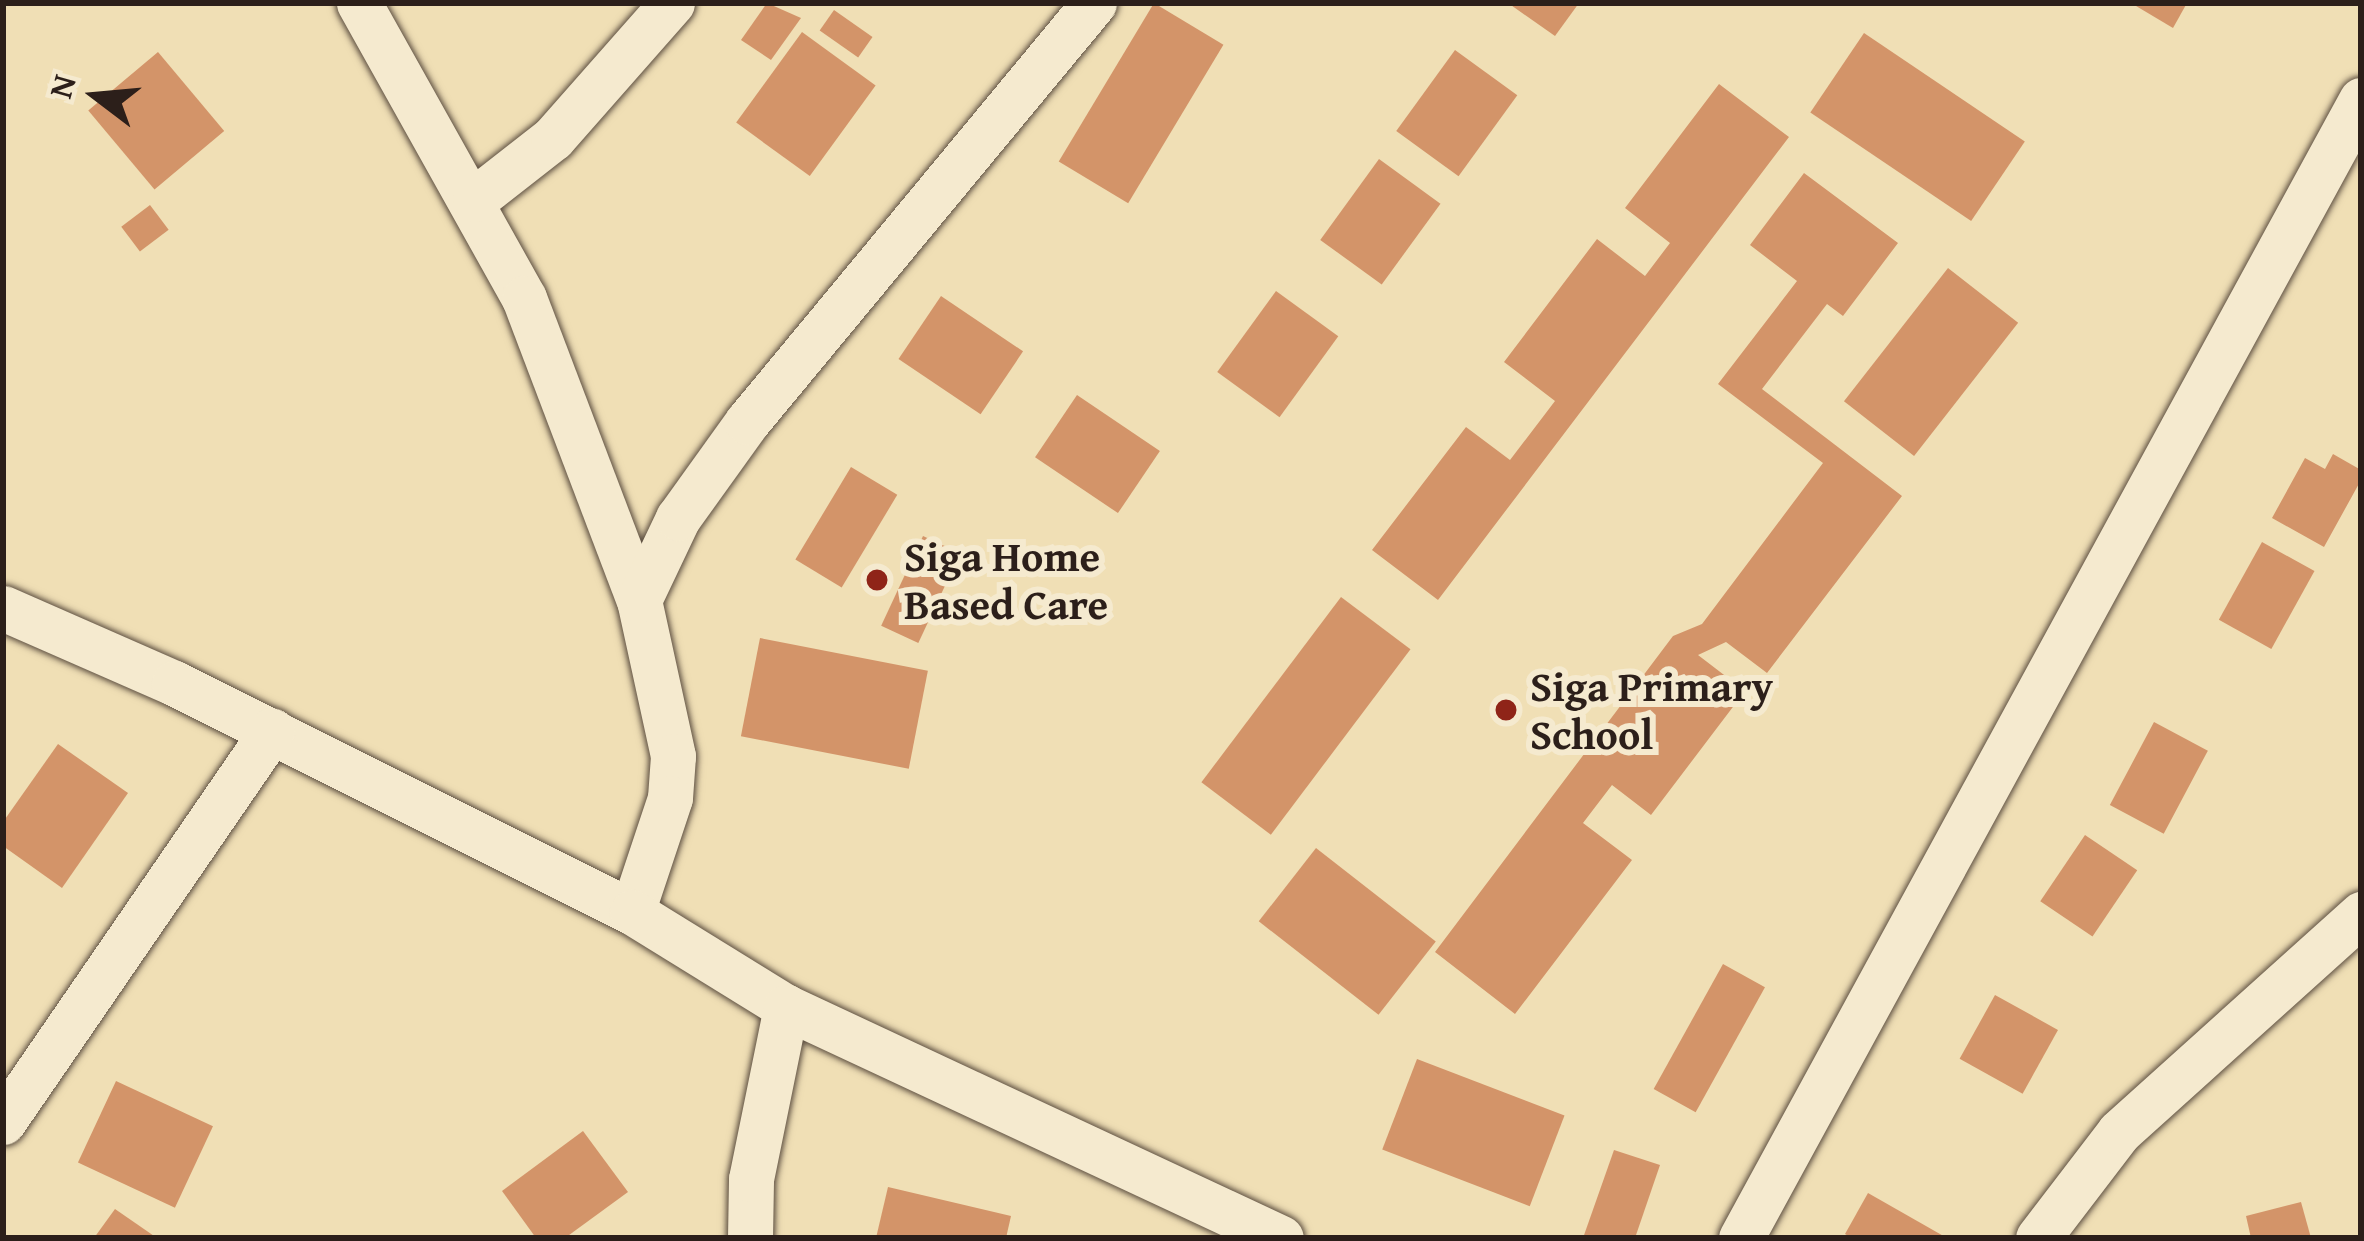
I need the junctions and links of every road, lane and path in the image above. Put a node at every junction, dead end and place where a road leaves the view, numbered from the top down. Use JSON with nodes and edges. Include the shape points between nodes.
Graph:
{"nodes":[{"id":1,"x":359,"y":3,"type":"edge"},
{"id":2,"x":672,"y":3,"type":"edge"},
{"id":3,"x":1094,"y":3,"type":"edge"},
{"id":4,"x":2361,"y":100,"type":"edge"},
{"id":5,"x":476,"y":199,"type":"junction"},
{"id":6,"x":639,"y":599,"type":"junction"},
{"id":7,"x":3,"y":608,"type":"edge"},
{"id":8,"x":272,"y":731,"type":"junction"},
{"id":9,"x":632,"y":912,"type":"junction"},
{"id":10,"x":2361,"y":914,"type":"edge"},
{"id":11,"x":786,"y":1007,"type":"junction"},
{"id":12,"x":3,"y":1122,"type":"edge"},
{"id":13,"x":750,"y":1238,"type":"edge"},
{"id":14,"x":1281,"y":1238,"type":"edge"},
{"id":15,"x":1741,"y":1238,"type":"edge"},
{"id":16,"x":2038,"y":1238,"type":"edge"}],
"edges":[{"from":1,"to":5,"type":"street"},
{"from":2,"to":5,"type":"street","via":[[553,138]]},
{"from":3,"to":6,"type":"street","via":[[747,422],[677,518]]},
{"from":4,"to":15,"type":"street"},
{"from":5,"to":6,"type":"street","via":[[524,298]]},
{"from":6,"to":9,"type":"street","via":[[673,756],[670,798]]},
{"from":7,"to":8,"type":"street"},
{"from":8,"to":9,"type":"street"},
{"from":8,"to":12,"type":"street"},
{"from":9,"to":11,"type":"street"},
{"from":10,"to":16,"type":"street","via":[[2119,1132]]},
{"from":11,"to":13,"type":"street","via":[[751,1179]]},
{"from":11,"to":14,"type":"street"}]}
